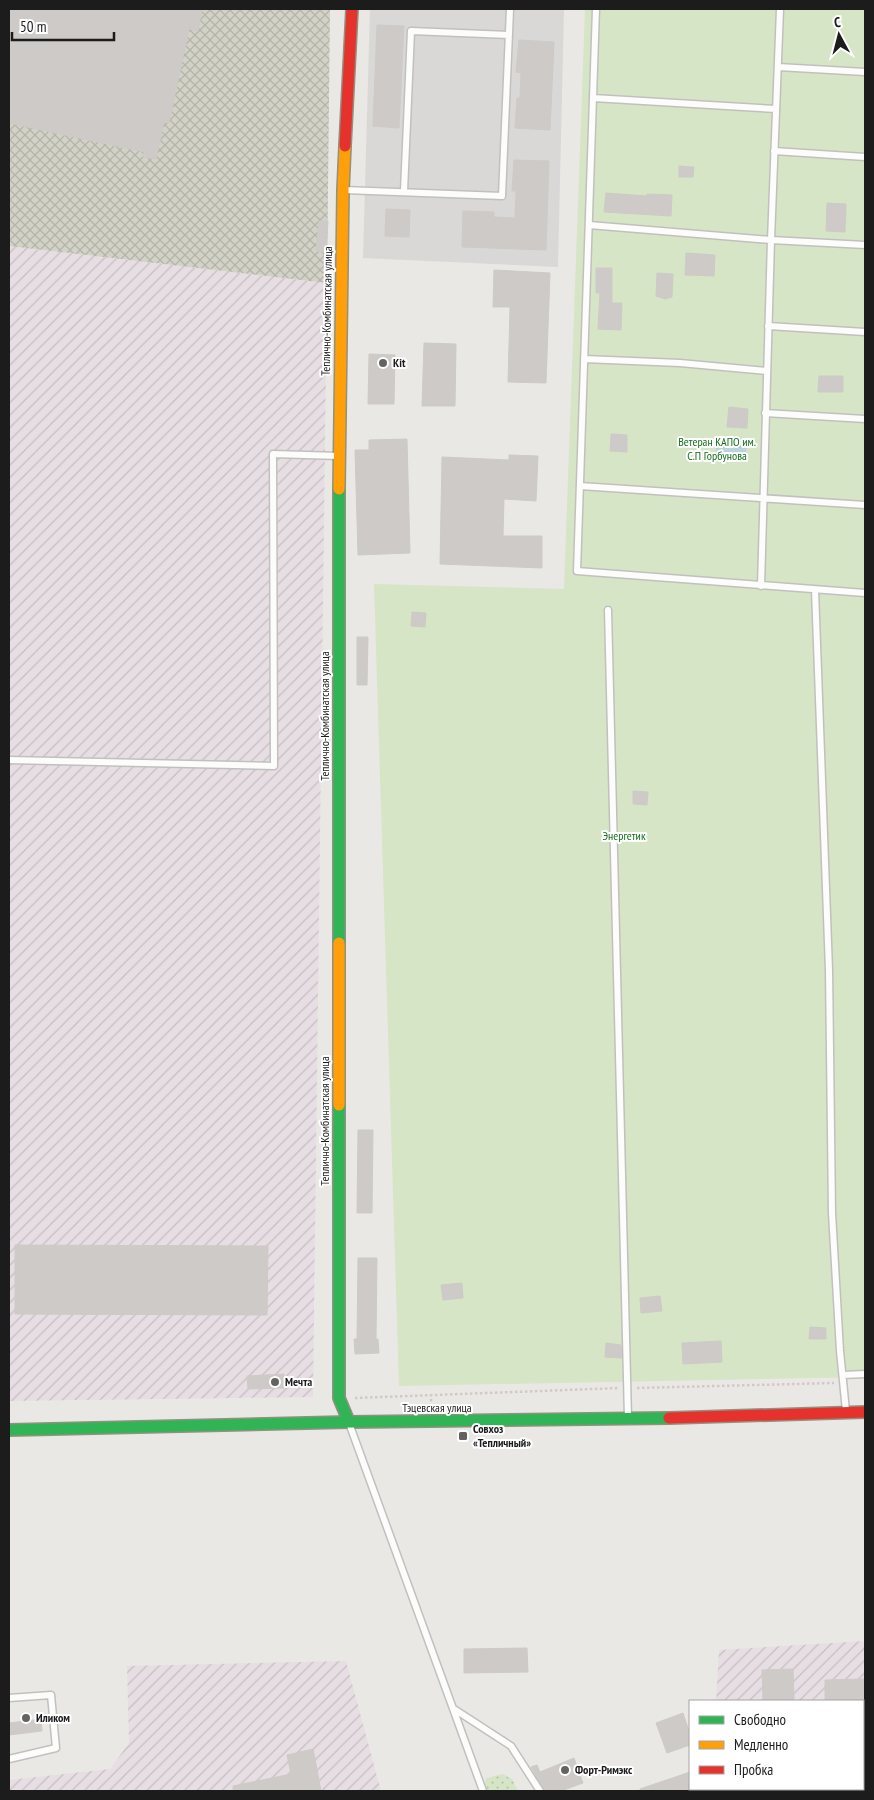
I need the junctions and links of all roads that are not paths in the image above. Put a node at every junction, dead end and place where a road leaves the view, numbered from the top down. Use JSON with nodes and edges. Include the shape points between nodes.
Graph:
{"nodes":[{"id":1,"x":352,"y":9,"type":"edge"},
{"id":2,"x":510,"y":9,"type":"edge"},
{"id":3,"x":596,"y":9,"type":"edge"},
{"id":4,"x":780,"y":9,"type":"edge"},
{"id":5,"x":509,"y":35,"type":"junction"},
{"id":6,"x":778,"y":67,"type":"junction"},
{"id":7,"x":865,"y":72,"type":"edge"},
{"id":8,"x":593,"y":98,"type":"junction"},
{"id":9,"x":776,"y":109,"type":"junction"},
{"id":10,"x":774,"y":151,"type":"junction"},
{"id":11,"x":865,"y":157,"type":"edge"},
{"id":12,"x":343,"y":190,"type":"junction"},
{"id":13,"x":404,"y":191,"type":"junction"},
{"id":14,"x":589,"y":225,"type":"junction"},
{"id":15,"x":771,"y":240,"type":"junction"},
{"id":16,"x":865,"y":245,"type":"edge"},
{"id":17,"x":768,"y":326,"type":"junction"},
{"id":18,"x":865,"y":332,"type":"edge"},
{"id":19,"x":584,"y":359,"type":"junction"},
{"id":20,"x":766,"y":371,"type":"junction"},
{"id":21,"x":765,"y":413,"type":"junction"},
{"id":22,"x":865,"y":419,"type":"edge"},
{"id":23,"x":339,"y":456,"type":"junction"},
{"id":24,"x":580,"y":486,"type":"junction"},
{"id":25,"x":762,"y":499,"type":"junction"},
{"id":26,"x":865,"y":505,"type":"edge"},
{"id":27,"x":761,"y":586,"type":"junction"},
{"id":28,"x":815,"y":590,"type":"junction"},
{"id":29,"x":865,"y":593,"type":"edge"},
{"id":30,"x":608,"y":610,"type":"dead end"},
{"id":31,"x":9,"y":760,"type":"edge"},
{"id":32,"x":865,"y":1374,"type":"edge"},
{"id":33,"x":843,"y":1375,"type":"junction"},
{"id":34,"x":846,"y":1412,"type":"junction"},
{"id":35,"x":865,"y":1412,"type":"edge"},
{"id":36,"x":628,"y":1419,"type":"junction"},
{"id":37,"x":348,"y":1422,"type":"junction"},
{"id":38,"x":9,"y":1430,"type":"edge"},
{"id":39,"x":9,"y":1698,"type":"edge"},
{"id":40,"x":454,"y":1709,"type":"junction"},
{"id":41,"x":9,"y":1759,"type":"edge"},
{"id":42,"x":483,"y":1791,"type":"edge"},
{"id":43,"x":540,"y":1791,"type":"edge"}],
"edges":[{"from":1,"to":12,"type":"street","name":"Теплично-Комбинатская улица"},
{"from":2,"to":5,"type":"lane"},
{"from":3,"to":8,"type":"lane"},
{"from":4,"to":6,"type":"lane"},
{"from":5,"to":13,"type":"lane","via":[[411,31]]},
{"from":5,"to":13,"type":"lane","via":[[502,196]]},
{"from":6,"to":7,"type":"lane"},
{"from":6,"to":9,"type":"lane"},
{"from":8,"to":9,"type":"lane"},
{"from":8,"to":14,"type":"lane"},
{"from":9,"to":10,"type":"lane"},
{"from":10,"to":11,"type":"lane"},
{"from":10,"to":15,"type":"lane"},
{"from":12,"to":13,"type":"lane"},
{"from":12,"to":23,"type":"street","name":"Теплично-Комбинатская улица"},
{"from":14,"to":15,"type":"lane"},
{"from":14,"to":19,"type":"lane"},
{"from":15,"to":16,"type":"lane"},
{"from":15,"to":17,"type":"lane"},
{"from":17,"to":18,"type":"lane"},
{"from":17,"to":20,"type":"lane"},
{"from":19,"to":20,"type":"lane"},
{"from":19,"to":24,"type":"lane"},
{"from":20,"to":21,"type":"lane"},
{"from":21,"to":22,"type":"lane"},
{"from":21,"to":25,"type":"lane"},
{"from":23,"to":31,"type":"lane","via":[[273,454],[274,766]]},
{"from":23,"to":37,"type":"street","name":"Теплично-Комбинатская улица","via":[[338,1398]]},
{"from":24,"to":25,"type":"lane"},
{"from":24,"to":27,"type":"lane","via":[[577,571]]},
{"from":25,"to":26,"type":"lane"},
{"from":25,"to":27,"type":"lane"},
{"from":27,"to":28,"type":"lane"},
{"from":28,"to":29,"type":"lane"},
{"from":28,"to":33,"type":"lane","via":[[829,970],[832,1213]]},
{"from":30,"to":36,"type":"lane"},
{"from":32,"to":33,"type":"lane"},
{"from":33,"to":34,"type":"lane"},
{"from":34,"to":35,"type":"street","name":"Тэцевская улица"},
{"from":34,"to":36,"type":"street","name":"Тэцевская улица"},
{"from":36,"to":37,"type":"street","name":"Тэцевская улица"},
{"from":37,"to":38,"type":"street","name":"Тэцевская улица"},
{"from":37,"to":40,"type":"lane"},
{"from":39,"to":41,"type":"lane","via":[[51,1694],[56,1748]]},
{"from":40,"to":42,"type":"lane"},
{"from":40,"to":43,"type":"lane","via":[[511,1746]]}]}
